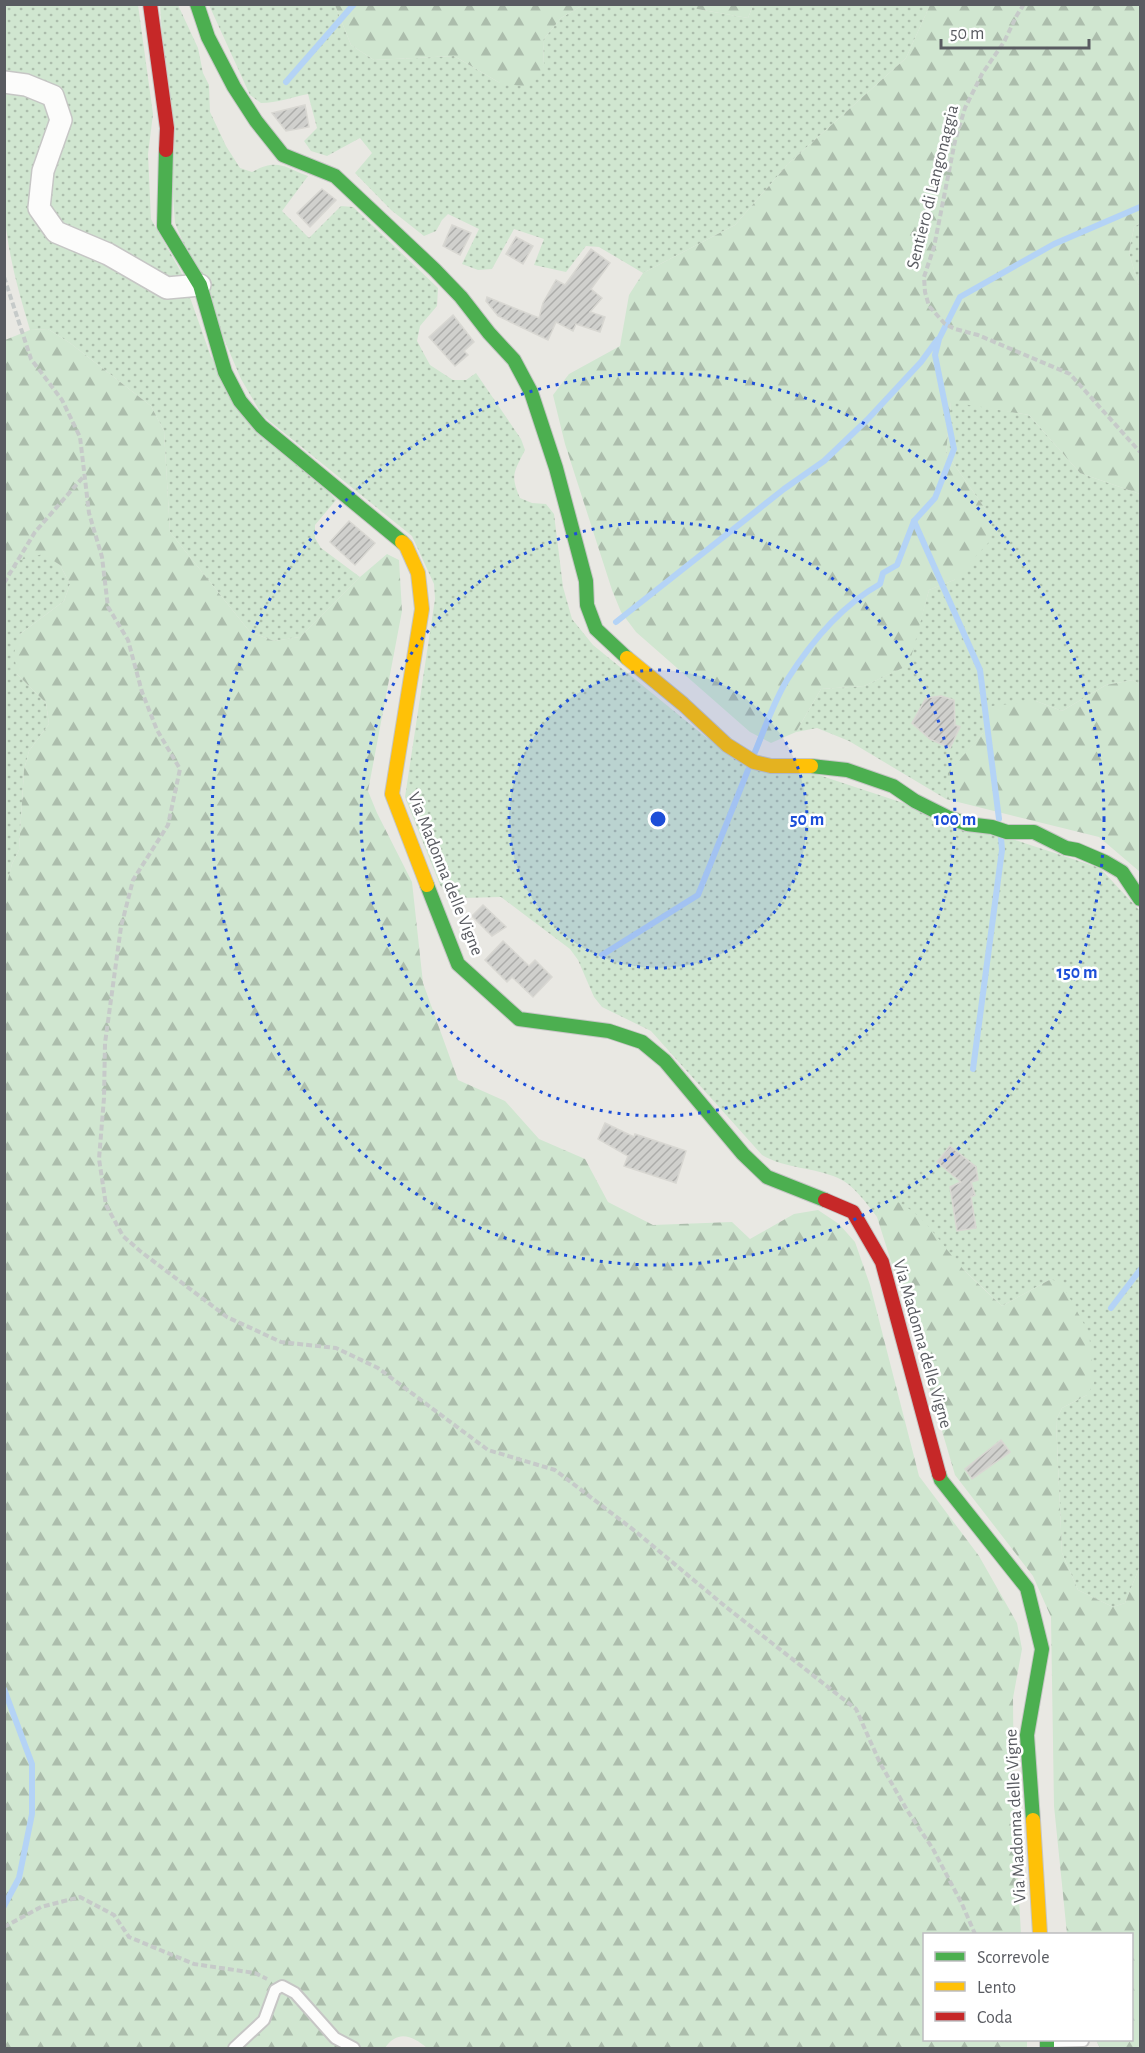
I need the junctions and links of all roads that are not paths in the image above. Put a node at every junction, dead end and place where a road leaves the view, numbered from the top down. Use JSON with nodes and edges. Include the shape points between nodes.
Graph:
{"nodes":[{"id":1,"x":150,"y":4,"type":"edge"},
{"id":2,"x":197,"y":4,"type":"edge"},
{"id":3,"x":4,"y":82,"type":"edge"},
{"id":4,"x":200,"y":285,"type":"junction"},
{"id":5,"x":1140,"y":899,"type":"edge"},
{"id":6,"x":1040,"y":1933,"type":"edge"},
{"id":7,"x":1083,"y":2041,"type":"dead end"},
{"id":8,"x":1045,"y":2042,"type":"edge"},
{"id":9,"x":234,"y":2049,"type":"edge"},
{"id":10,"x":354,"y":2049,"type":"edge"}],
"edges":[{"from":1,"to":4,"type":"street","name":"Via Madonna delle Vigne","via":[[167,128],[164,226]]},
{"from":2,"to":5,"type":"street","via":[[208,37],[234,87],[283,155],[335,176],[408,242],[514,360],[531,392],[553,458],[586,581],[587,605],[596,629],[618,651],[727,745],[754,762],[847,770],[893,786],[946,817],[967,824],[1007,832],[1034,832],[1105,862],[1122,873]]},
{"from":3,"to":4,"type":"street","via":[[26,85],[53,96],[62,120],[43,171],[39,208],[56,232],[108,254],[167,288]]},
{"from":4,"to":6,"type":"street","name":"Via Madonna delle Vigne","via":[[225,372],[240,401],[261,426],[406,546],[418,573],[422,609],[392,794],[458,964],[519,1019],[609,1031],[642,1042],[665,1060],[767,1177],[853,1212],[882,1262],[941,1480],[1027,1588],[1042,1649],[1027,1735]]},
{"from":7,"to":8,"type":"lane"},
{"from":9,"to":10,"type":"lane","via":[[264,2020],[275,1990],[282,1986],[295,1993],[335,2038]]}]}
